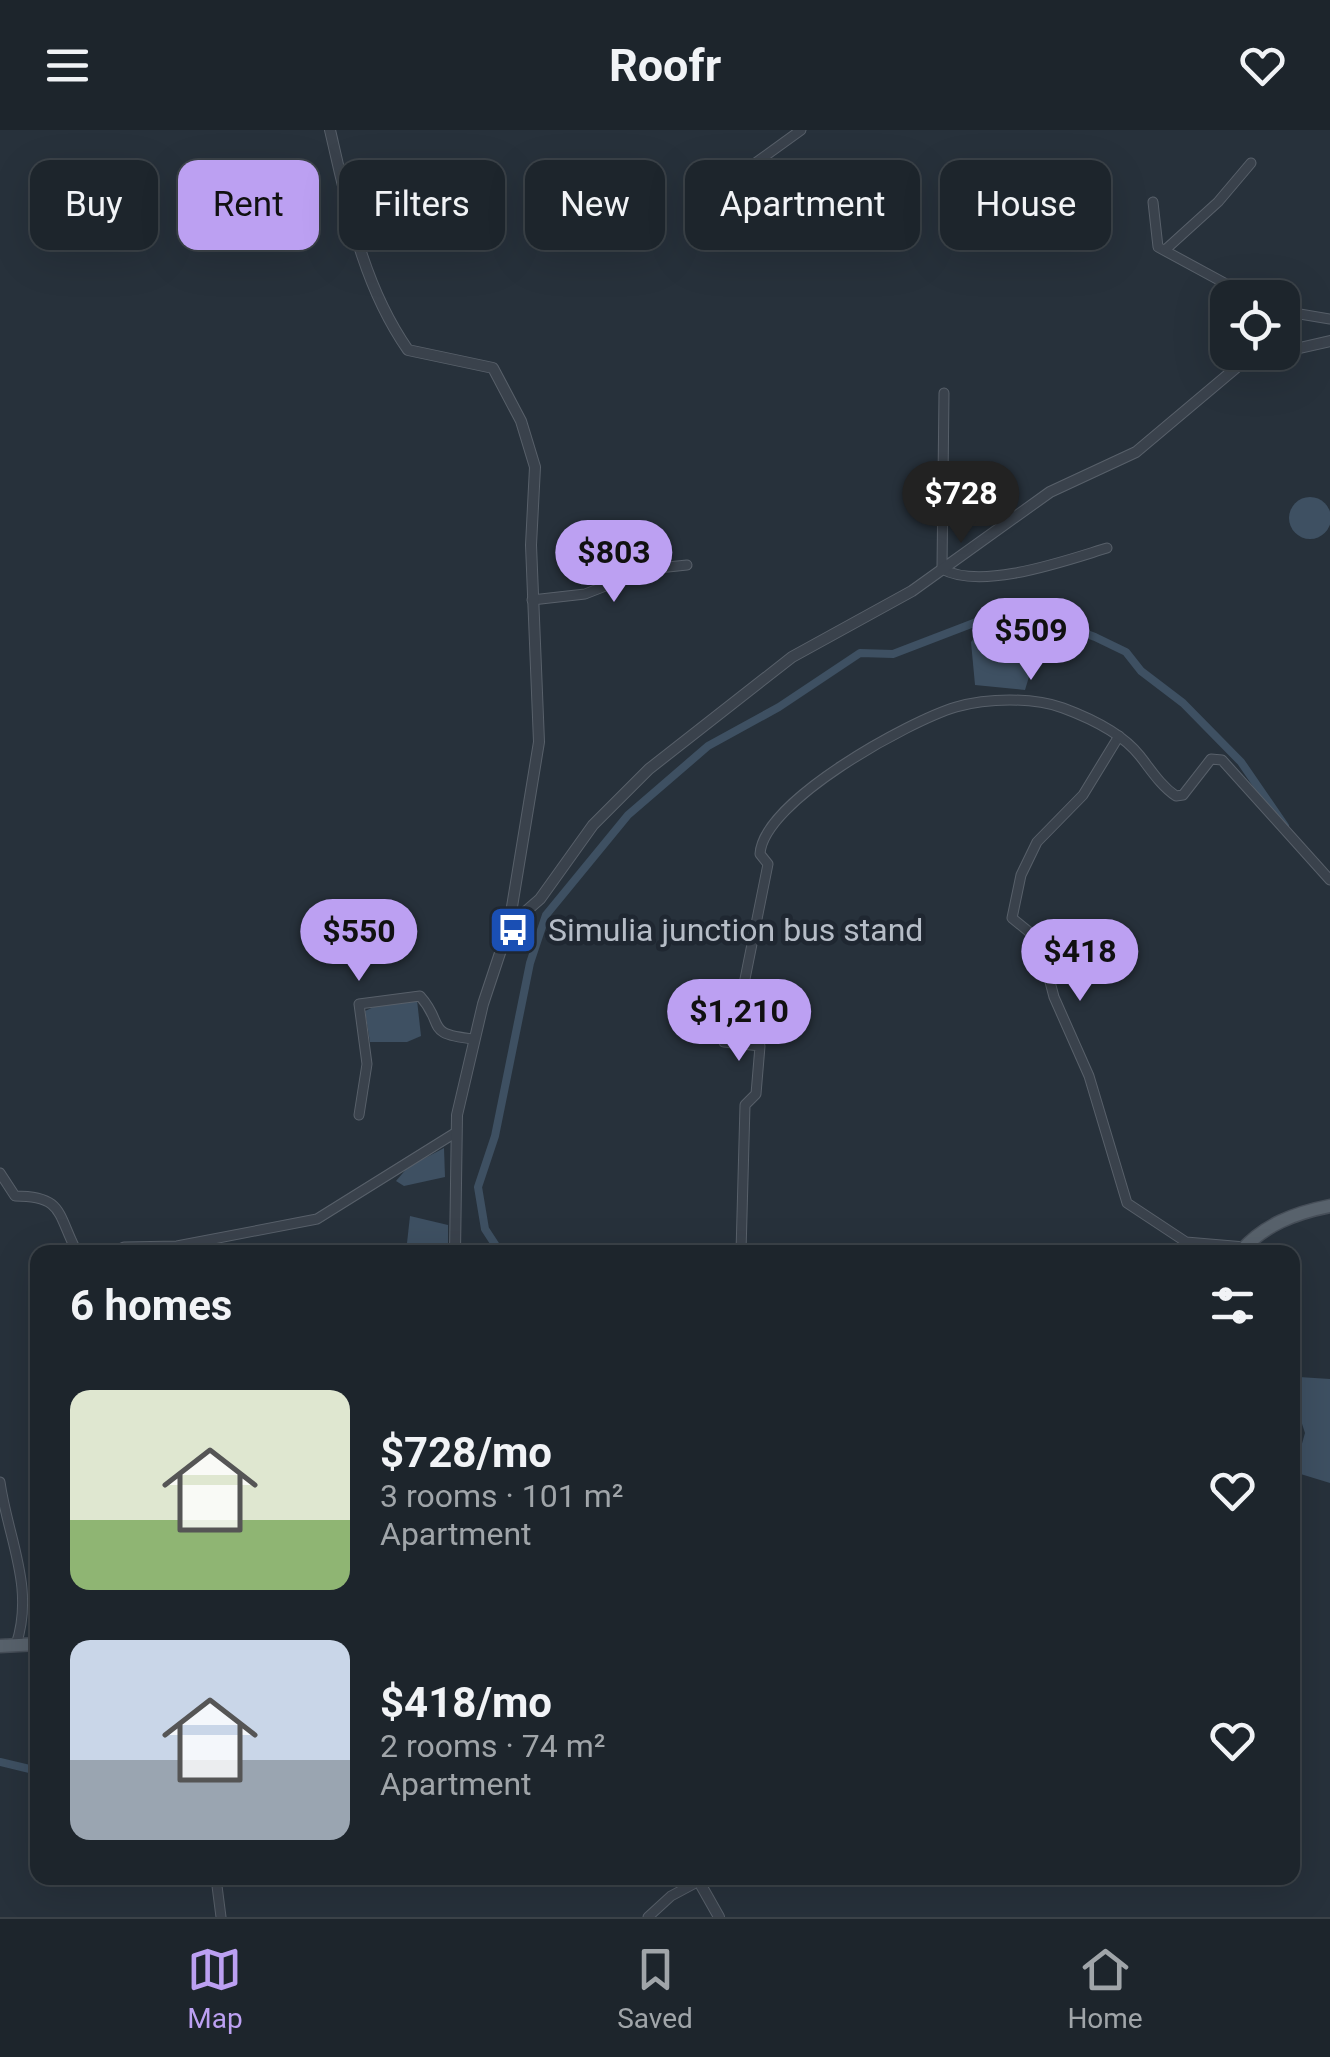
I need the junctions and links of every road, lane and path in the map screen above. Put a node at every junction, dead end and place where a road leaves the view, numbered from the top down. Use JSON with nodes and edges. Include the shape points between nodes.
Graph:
{"nodes":[{"id":1,"x":330,"y":130,"type":"edge"},
{"id":2,"x":802,"y":130,"type":"edge"},
{"id":3,"x":760,"y":160,"type":"edge"},
{"id":4,"x":1251,"y":163,"type":"dead end"},
{"id":5,"x":1153,"y":202,"type":"dead end"},
{"id":6,"x":1165,"y":250,"type":"junction"},
{"id":7,"x":1219,"y":280,"type":"edge"},
{"id":8,"x":1300,"y":314,"type":"edge"},
{"id":9,"x":1330,"y":320,"type":"edge"},
{"id":10,"x":1330,"y":341,"type":"edge"},
{"id":11,"x":1300,"y":348,"type":"edge"},
{"id":12,"x":1233,"y":370,"type":"edge"},
{"id":13,"x":944,"y":393,"type":"dead end"},
{"id":14,"x":1107,"y":548,"type":"dead end"},
{"id":15,"x":686,"y":565,"type":"dead end"},
{"id":16,"x":942,"y":569,"type":"junction"},
{"id":17,"x":532,"y":600,"type":"junction"},
{"id":18,"x":1119,"y":736,"type":"junction"},
{"id":19,"x":1330,"y":880,"type":"edge"},
{"id":20,"x":509,"y":926,"type":"junction"},
{"id":21,"x":474,"y":1039,"type":"junction"},
{"id":22,"x":359,"y":1114,"type":"dead end"},
{"id":23,"x":455,"y":1133,"type":"junction"},
{"id":24,"x":0,"y":1173,"type":"edge"},
{"id":25,"x":1330,"y":1206,"type":"edge"},
{"id":26,"x":74,"y":1245,"type":"edge"},
{"id":27,"x":182,"y":1245,"type":"edge"},
{"id":28,"x":455,"y":1245,"type":"edge"},
{"id":29,"x":741,"y":1245,"type":"edge"},
{"id":30,"x":1207,"y":1245,"type":"edge"},
{"id":31,"x":1248,"y":1245,"type":"edge"},
{"id":32,"x":0,"y":1482,"type":"edge"},
{"id":33,"x":30,"y":1645,"type":"edge"},
{"id":34,"x":0,"y":1646,"type":"edge"},
{"id":35,"x":16,"y":1646,"type":"junction"},
{"id":36,"x":217,"y":1885,"type":"edge"},
{"id":37,"x":688,"y":1885,"type":"edge"},
{"id":38,"x":701,"y":1885,"type":"edge"},
{"id":39,"x":221,"y":1917,"type":"edge"},
{"id":40,"x":648,"y":1917,"type":"edge"},
{"id":41,"x":720,"y":1917,"type":"edge"}],
"edges":[{"from":1,"to":17,"type":"street","via":[[360,258],[390,325],[408,350],[493,368],[521,421],[536,467]]},
{"from":2,"to":3,"type":"street"},
{"from":4,"to":6,"type":"street"},
{"from":5,"to":6,"type":"street","via":[[1156,245]]},
{"from":6,"to":7,"type":"street"},
{"from":8,"to":9,"type":"street"},
{"from":10,"to":11,"type":"street"},
{"from":12,"to":16,"type":"street","via":[[1136,452],[1050,492]]},
{"from":13,"to":16,"type":"street"},
{"from":14,"to":16,"type":"street","via":[[1022,572]]},
{"from":15,"to":17,"type":"street","via":[[649,569],[585,594]]},
{"from":16,"to":20,"type":"street","via":[[792,657],[649,769],[593,825],[540,899]]},
{"from":17,"to":20,"type":"street","via":[[539,742]]},
{"from":18,"to":19,"type":"street","via":[[1176,796],[1211,759],[1222,760]]},
{"from":18,"to":29,"type":"street","via":[[1060,707],[960,706],[920,720],[827,774],[762,841],[768,869],[741,999],[726,1010],[722,1040],[760,1046],[756,1094],[746,1105]]},
{"from":18,"to":30,"type":"street","via":[[1083,795],[1036,842],[1020,875],[1012,918],[1038,940],[1127,1203],[1186,1242]]},
{"from":20,"to":21,"type":"street"},
{"from":21,"to":22,"type":"street","via":[[447,1036],[434,1026],[420,996],[359,1004],[366,1064]]},
{"from":21,"to":23,"type":"street"},
{"from":23,"to":27,"type":"street","via":[[317,1219]]},
{"from":23,"to":28,"type":"street"},
{"from":24,"to":26,"type":"street","via":[[15,1196],[46,1196],[56,1205]]},
{"from":25,"to":31,"type":"main road","via":[[1281,1220]]},
{"from":32,"to":35,"type":"street","via":[[25,1604]]},
{"from":33,"to":35,"type":"main road"},
{"from":34,"to":35,"type":"main road"},
{"from":36,"to":39,"type":"street"},
{"from":37,"to":40,"type":"street"},
{"from":38,"to":41,"type":"street"}]}
